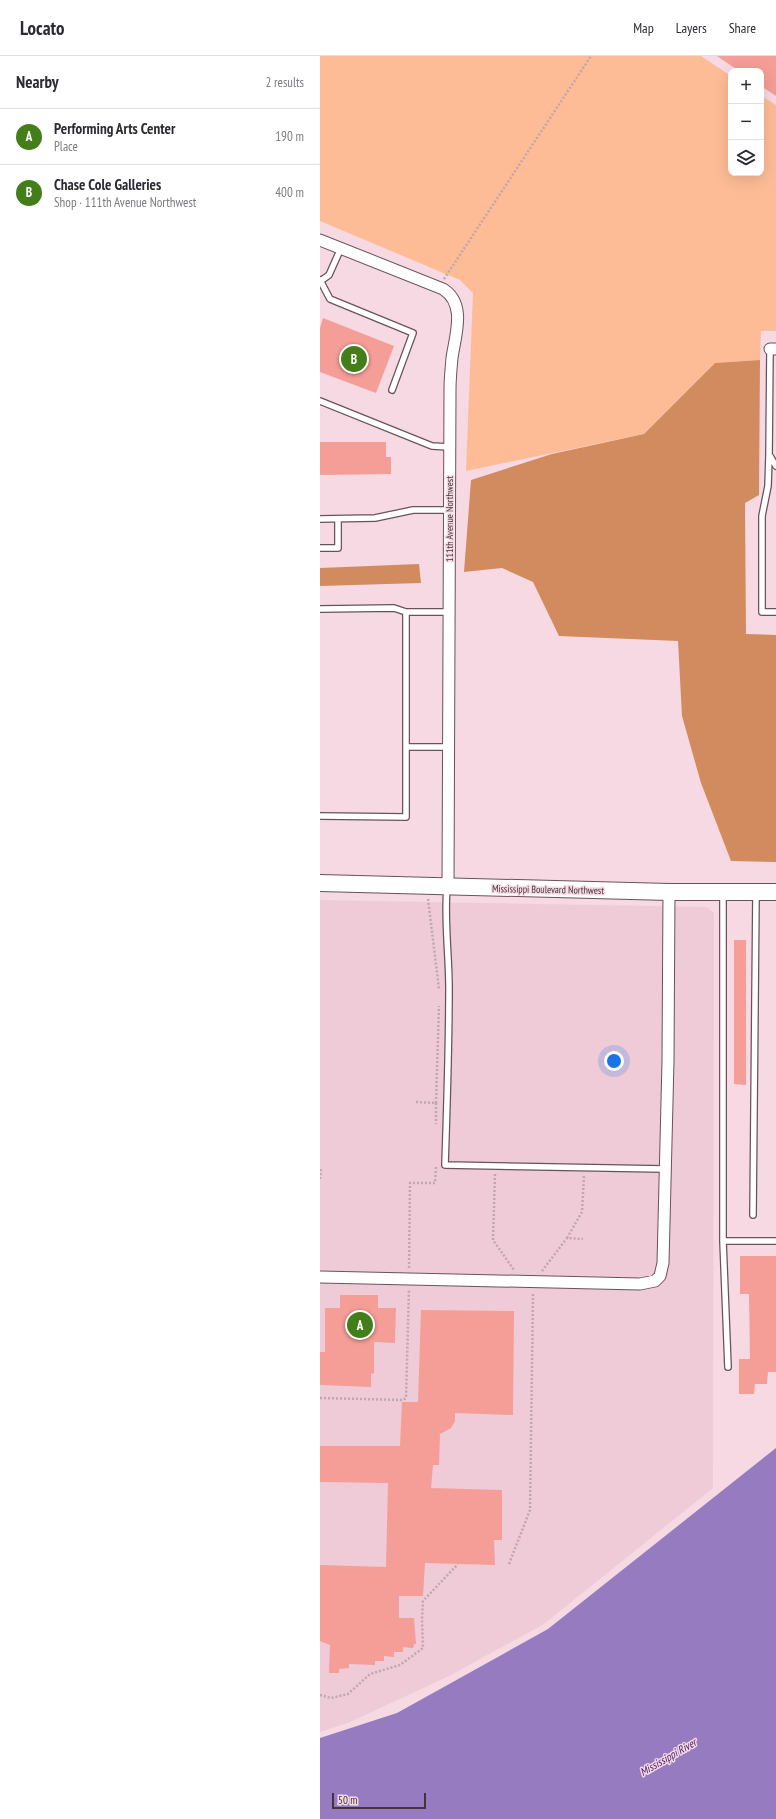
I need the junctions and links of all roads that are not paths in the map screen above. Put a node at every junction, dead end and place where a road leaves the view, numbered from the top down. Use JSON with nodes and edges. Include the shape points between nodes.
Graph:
{"nodes":[{"id":1,"x":320,"y":240,"type":"edge"},
{"id":2,"x":341,"y":248,"type":"junction"},
{"id":3,"x":321,"y":280,"type":"edge"},
{"id":4,"x":773,"y":349,"type":"edge"},
{"id":5,"x":392,"y":390,"type":"dead end"},
{"id":6,"x":320,"y":401,"type":"edge"},
{"id":7,"x":449,"y":447,"type":"junction"},
{"id":8,"x":769,"y":456,"type":"junction"},
{"id":9,"x":776,"y":466,"type":"edge"},
{"id":10,"x":449,"y":510,"type":"junction"},
{"id":11,"x":320,"y":519,"type":"edge"},
{"id":12,"x":338,"y":519,"type":"junction"},
{"id":13,"x":320,"y":548,"type":"edge"},
{"id":14,"x":320,"y":609,"type":"edge"},
{"id":15,"x":406,"y":612,"type":"junction"},
{"id":16,"x":448,"y":612,"type":"junction"},
{"id":17,"x":776,"y":612,"type":"edge"},
{"id":18,"x":406,"y":747,"type":"junction"},
{"id":19,"x":448,"y":747,"type":"junction"},
{"id":20,"x":320,"y":816,"type":"edge"},
{"id":21,"x":320,"y":884,"type":"edge"},
{"id":22,"x":448,"y":886,"type":"junction"},
{"id":23,"x":669,"y":892,"type":"junction"},
{"id":24,"x":722,"y":892,"type":"junction"},
{"id":25,"x":756,"y":892,"type":"junction"},
{"id":26,"x":776,"y":892,"type":"edge"},
{"id":27,"x":664,"y":1169,"type":"junction"},
{"id":28,"x":753,"y":1215,"type":"dead end"},
{"id":29,"x":723,"y":1241,"type":"junction"},
{"id":30,"x":776,"y":1242,"type":"edge"},
{"id":31,"x":320,"y":1277,"type":"edge"},
{"id":32,"x":728,"y":1367,"type":"dead end"}],
"edges":[{"from":1,"to":2,"type":"street","name":"111th Avenue Northwest"},
{"from":2,"to":3,"type":"lane","via":[[329,275]]},
{"from":2,"to":7,"type":"street","name":"111th Avenue Northwest","via":[[450,294],[456,307],[458,324],[452,358]]},
{"from":3,"to":5,"type":"lane","via":[[330,299],[413,333]]},
{"from":4,"to":8,"type":"lane"},
{"from":6,"to":7,"type":"lane","via":[[432,446]]},
{"from":7,"to":10,"type":"street","name":"111th Avenue Northwest"},
{"from":8,"to":9,"type":"lane"},
{"from":8,"to":17,"type":"lane","via":[[768,486],[762,516],[762,612]]},
{"from":10,"to":12,"type":"lane","via":[[413,510],[375,518]]},
{"from":10,"to":16,"type":"street","name":"111th Avenue Northwest"},
{"from":11,"to":12,"type":"lane"},
{"from":12,"to":13,"type":"lane","via":[[338,548]]},
{"from":14,"to":15,"type":"lane","via":[[394,608]]},
{"from":15,"to":16,"type":"lane"},
{"from":15,"to":18,"type":"lane"},
{"from":16,"to":19,"type":"street","name":"111th Avenue Northwest"},
{"from":18,"to":19,"type":"lane"},
{"from":18,"to":20,"type":"lane","via":[[406,817]]},
{"from":19,"to":22,"type":"street","name":"111th Avenue Northwest"},
{"from":21,"to":22,"type":"street","name":"Mississippi Boulevard Northwest"},
{"from":22,"to":23,"type":"street","name":"Mississippi Boulevard Northwest"},
{"from":22,"to":27,"type":"lane","via":[[445,907],[449,1023],[445,1165]]},
{"from":23,"to":24,"type":"street","name":"Mississippi Boulevard Northwest"},
{"from":23,"to":27,"type":"street","via":[[668,1061]]},
{"from":24,"to":25,"type":"street","name":"Mississippi Boulevard Northwest"},
{"from":24,"to":29,"type":"lane"},
{"from":25,"to":26,"type":"street","name":"Mississippi Boulevard Northwest"},
{"from":25,"to":28,"type":"lane"},
{"from":27,"to":31,"type":"street","via":[[662,1270],[655,1281],[640,1284],[409,1284]]},
{"from":29,"to":30,"type":"lane"},
{"from":29,"to":32,"type":"lane"}]}
